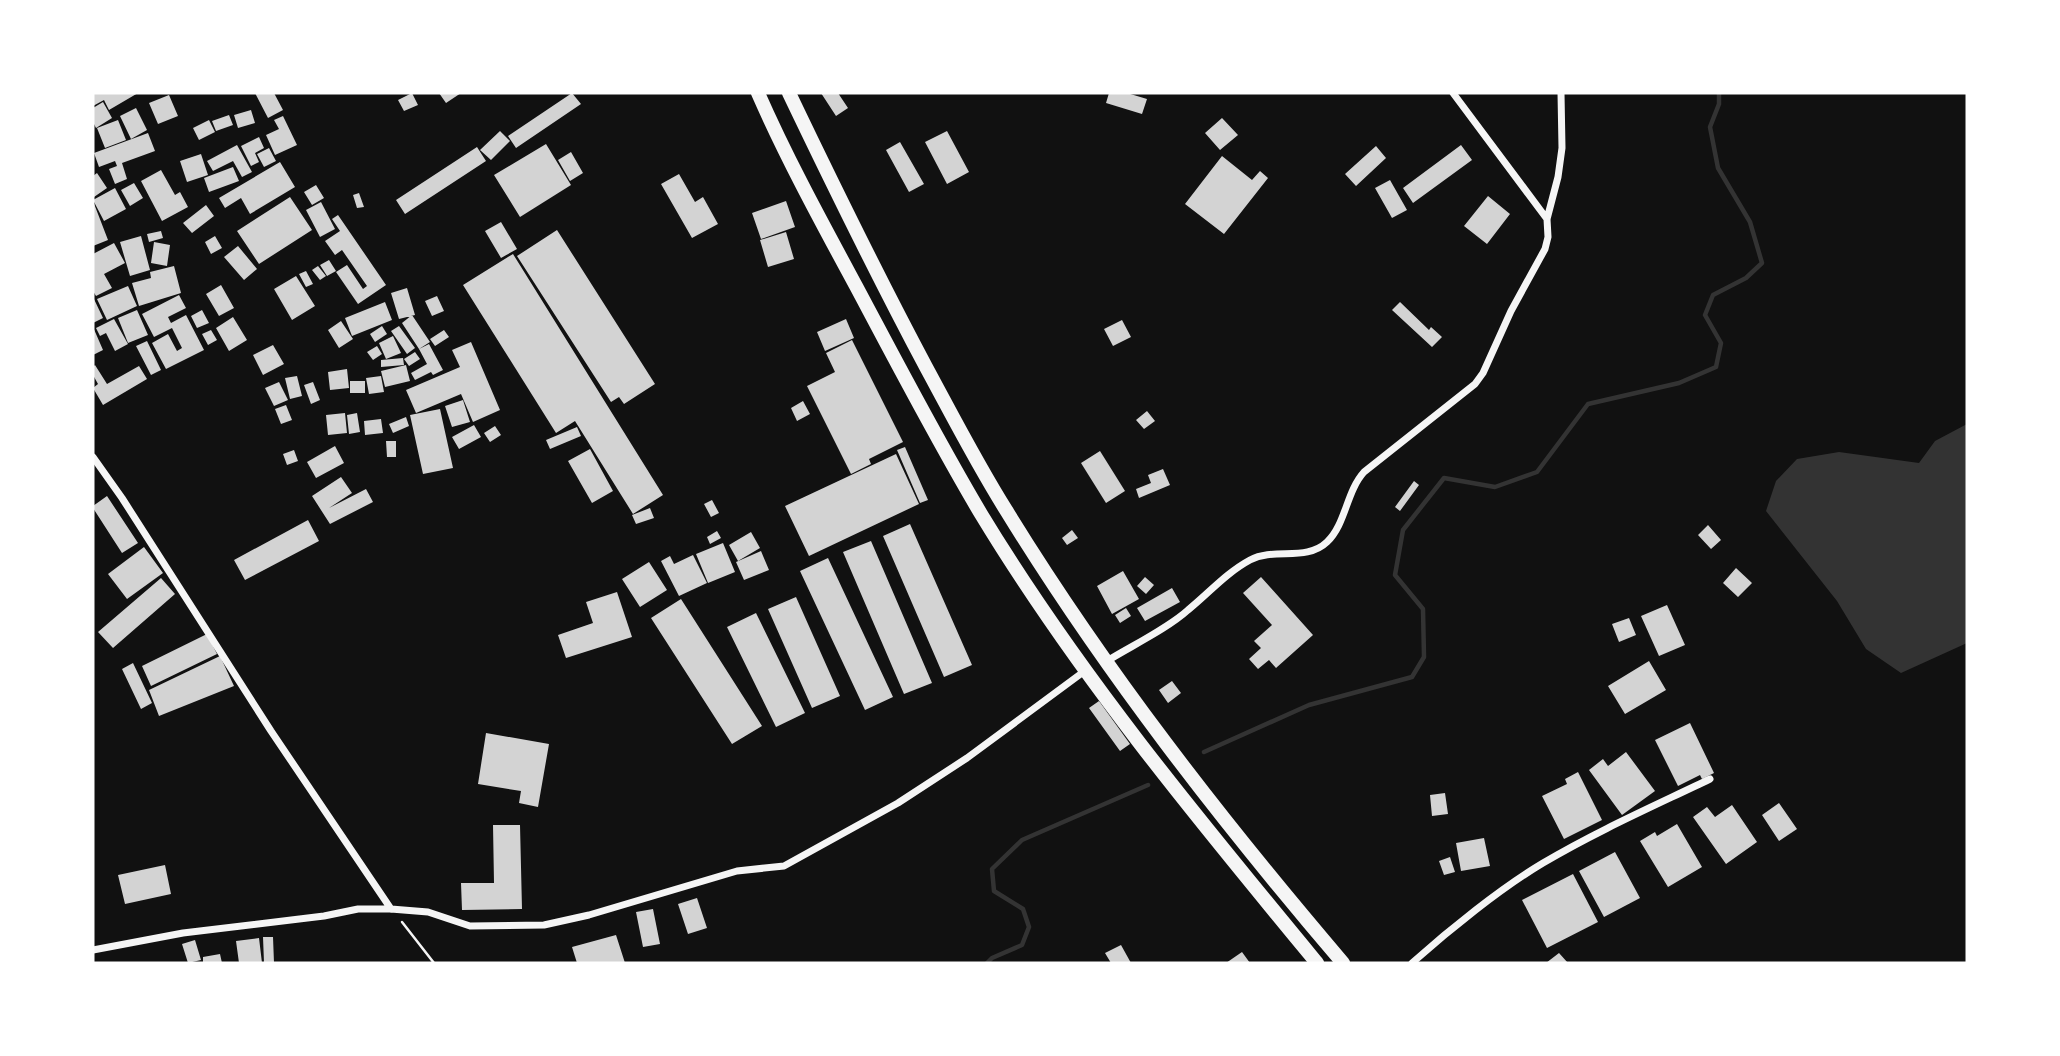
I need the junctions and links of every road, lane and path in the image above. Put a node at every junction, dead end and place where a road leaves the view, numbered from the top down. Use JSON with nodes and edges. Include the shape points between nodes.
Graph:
{"nodes":[{"id":1,"x":758,"y":93,"type":"edge"},
{"id":2,"x":789,"y":93,"type":"edge"},
{"id":3,"x":1453,"y":93,"type":"edge"},
{"id":4,"x":1562,"y":93,"type":"edge"},
{"id":5,"x":1546,"y":219,"type":"junction"},
{"id":6,"x":93,"y":457,"type":"edge"},
{"id":7,"x":1106,"y":662,"type":"junction"},
{"id":8,"x":1086,"y":669,"type":"junction"},
{"id":9,"x":1710,"y":779,"type":"dead end"},
{"id":10,"x":391,"y":909,"type":"junction"},
{"id":11,"x":93,"y":950,"type":"edge"},
{"id":12,"x":434,"y":963,"type":"edge"},
{"id":13,"x":1317,"y":963,"type":"edge"},
{"id":14,"x":1343,"y":963,"type":"edge"},
{"id":15,"x":1412,"y":963,"type":"edge"}],
"edges":[{"from":1,"to":8,"type":"main road","via":[[806,192],[981,514]]},
{"from":2,"to":7,"type":"main road","via":[[870,261],[1004,509]]},
{"from":3,"to":5,"type":"street"},
{"from":4,"to":5,"type":"street","via":[[1562,148]]},
{"from":5,"to":7,"type":"street","via":[[1545,249],[1483,373],[1461,397],[1364,472],[1325,544],[1309,552],[1248,561],[1214,584],[1187,612]]},
{"from":6,"to":10,"type":"street"},
{"from":7,"to":14,"type":"main road","via":[[1199,789]]},
{"from":8,"to":10,"type":"street","via":[[967,758],[898,803],[784,866],[737,871],[544,925],[470,926],[428,912]]},
{"from":8,"to":13,"type":"main road","via":[[1184,803]]},
{"from":9,"to":15,"type":"street","via":[[1542,863]]},
{"from":10,"to":11,"type":"street","via":[[224,926]]},
{"from":10,"to":12,"type":"path"}]}
